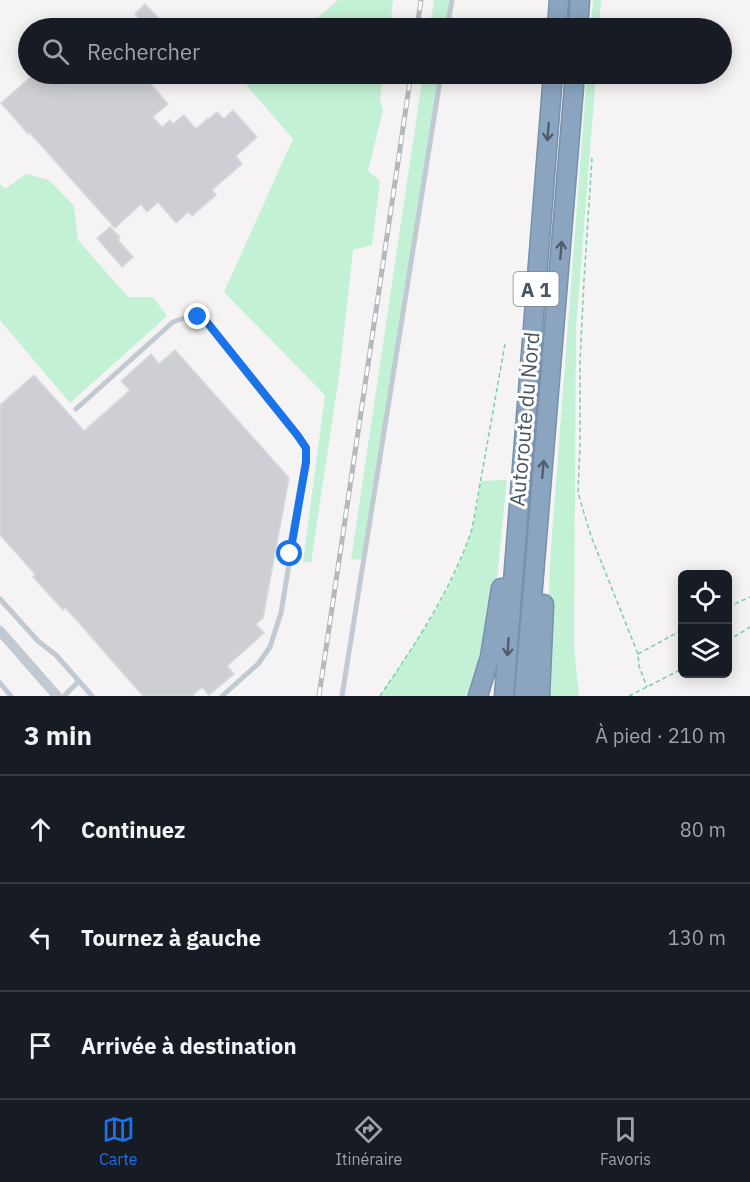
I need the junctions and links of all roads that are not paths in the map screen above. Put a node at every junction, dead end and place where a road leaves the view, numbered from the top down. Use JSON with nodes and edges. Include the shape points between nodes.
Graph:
{"nodes":[{"id":1,"x":452,"y":0,"type":"edge"},
{"id":2,"x":559,"y":0,"type":"edge"},
{"id":3,"x":580,"y":0,"type":"edge"},
{"id":4,"x":449,"y":18,"type":"edge"},
{"id":5,"x":558,"y":18,"type":"edge"},
{"id":6,"x":579,"y":18,"type":"edge"},
{"id":7,"x":439,"y":84,"type":"edge"},
{"id":8,"x":552,"y":84,"type":"edge"},
{"id":9,"x":573,"y":84,"type":"edge"},
{"id":10,"x":76,"y":410,"type":"dead end"},
{"id":11,"x":518,"y":504,"type":"junction"},
{"id":12,"x":538,"y":528,"type":"junction"},
{"id":13,"x":0,"y":599,"type":"edge"},
{"id":14,"x":0,"y":631,"type":"edge"},
{"id":15,"x":79,"y":681,"type":"junction"},
{"id":16,"x":0,"y":683,"type":"edge"},
{"id":17,"x":11,"y":696,"type":"edge"},
{"id":18,"x":57,"y":696,"type":"edge"},
{"id":19,"x":64,"y":696,"type":"edge"},
{"id":20,"x":92,"y":696,"type":"edge"},
{"id":21,"x":222,"y":696,"type":"edge"},
{"id":22,"x":342,"y":696,"type":"edge"},
{"id":23,"x":478,"y":696,"type":"edge"},
{"id":24,"x":504,"y":696,"type":"edge"},
{"id":25,"x":524,"y":696,"type":"edge"},
{"id":26,"x":540,"y":696,"type":"edge"}],
"edges":[{"from":1,"to":4,"type":"lane"},
{"from":2,"to":5,"type":"highway"},
{"from":3,"to":6,"type":"highway"},
{"from":7,"to":22,"type":"lane"},
{"from":8,"to":11,"type":"highway","name":"Autoroute du Nord","number":"A 1","one_way":true},
{"from":12,"to":9,"type":"highway","name":"Autoroute du Nord","number":"A 1","one_way":true},
{"from":10,"to":21,"type":"lane","via":[[173,322],[198,317],[206,321],[306,448],[281,613],[270,647],[258,664]]},
{"from":11,"to":23,"type":"highway","via":[[506,543],[492,646]]},
{"from":11,"to":24,"type":"highway","name":"Autoroute du Nord","number":"A 1","one_way":true},
{"from":12,"to":25,"type":"highway","name":"Autoroute du Nord","number":"A 1"},
{"from":12,"to":26,"type":"highway","via":[[545,562]]},
{"from":13,"to":15,"type":"lane"},
{"from":14,"to":18,"type":"street"},
{"from":15,"to":19,"type":"lane"},
{"from":15,"to":20,"type":"lane"},
{"from":16,"to":17,"type":"lane"}]}
